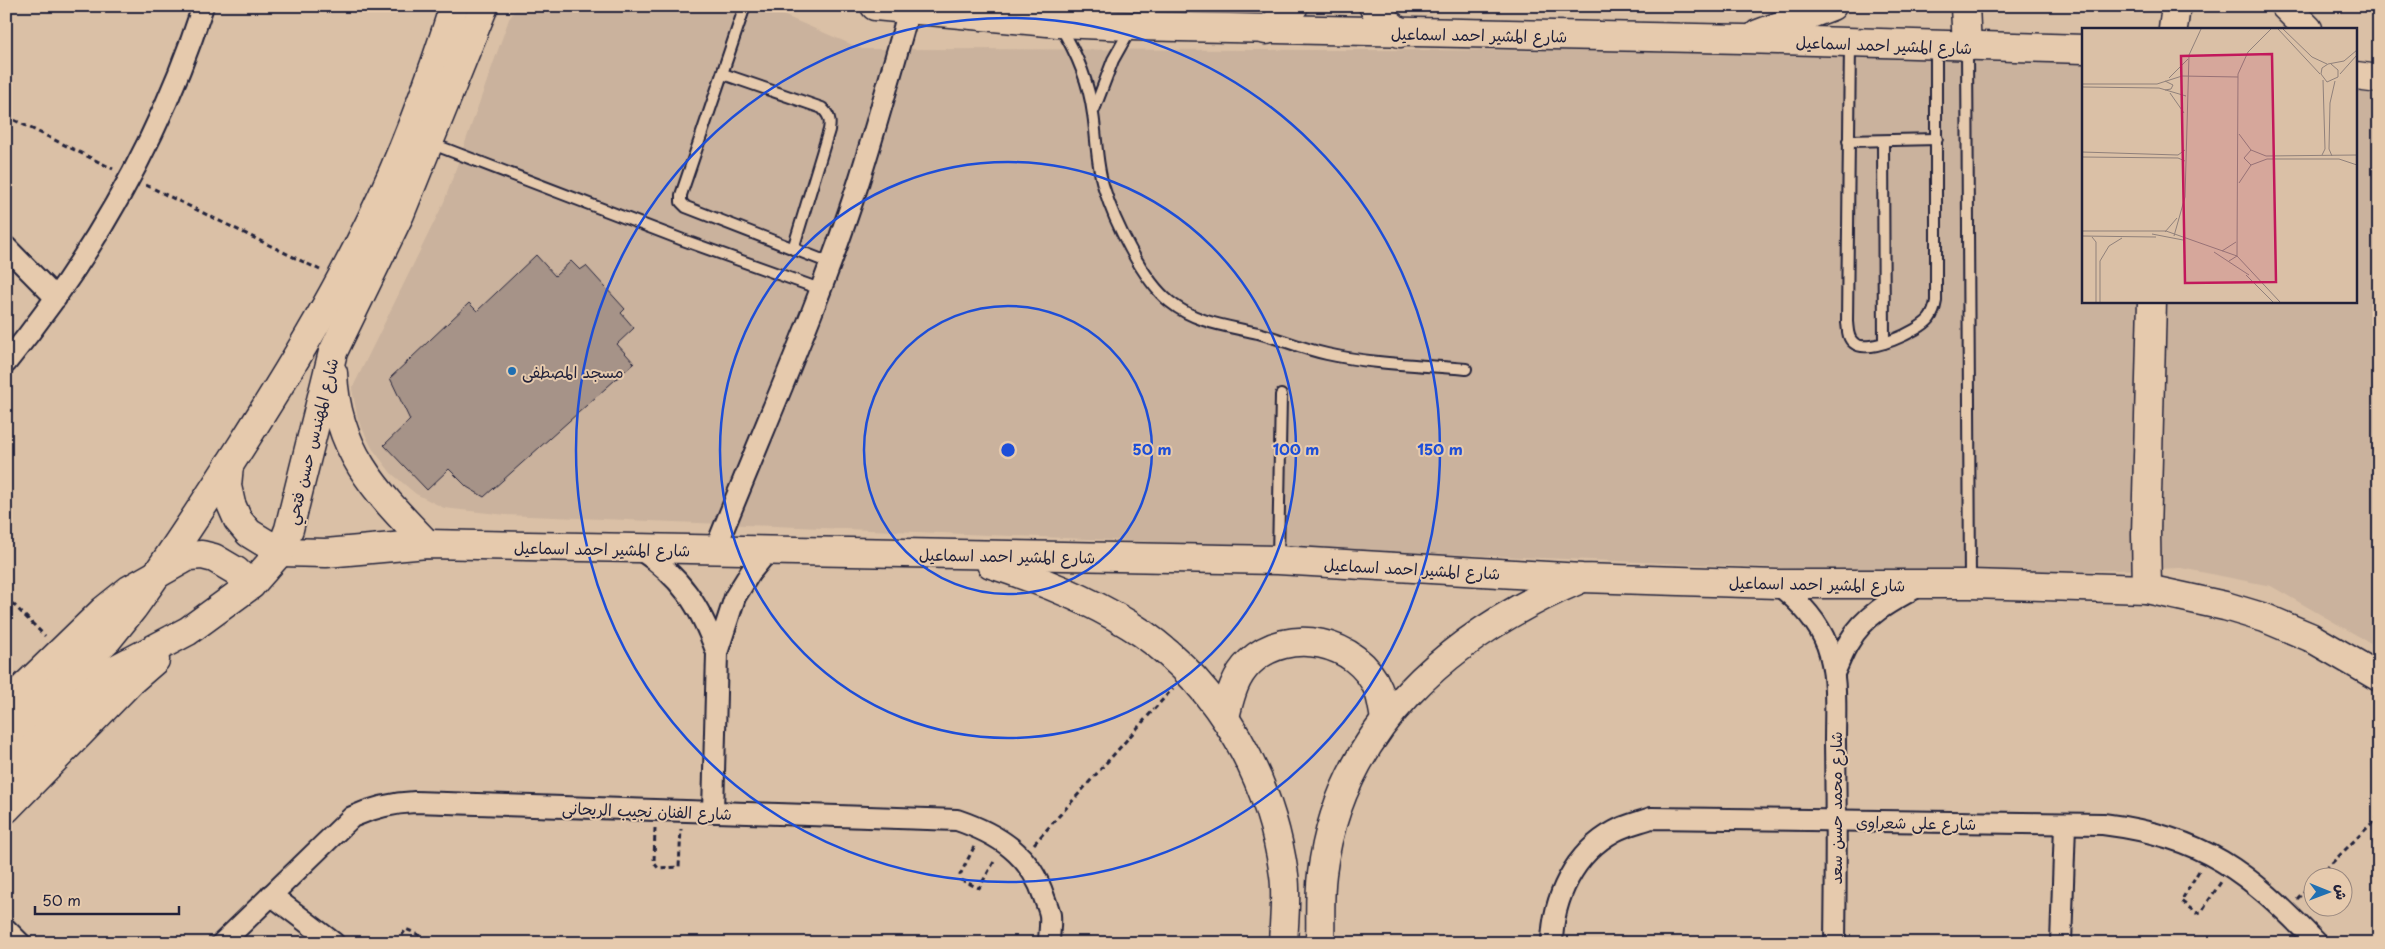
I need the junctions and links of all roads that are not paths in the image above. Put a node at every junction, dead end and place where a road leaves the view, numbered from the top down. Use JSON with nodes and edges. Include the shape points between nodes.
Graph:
{"nodes":[{"id":1,"x":203,"y":6,"type":"edge"},
{"id":2,"x":454,"y":6,"type":"edge"},
{"id":3,"x":484,"y":6,"type":"edge"},
{"id":4,"x":745,"y":6,"type":"edge"},
{"id":5,"x":875,"y":6,"type":"edge"},
{"id":6,"x":1294,"y":6,"type":"edge"},
{"id":7,"x":1372,"y":6,"type":"edge"},
{"id":8,"x":1832,"y":6,"type":"edge"},
{"id":9,"x":1965,"y":6,"type":"edge"},
{"id":10,"x":2176,"y":6,"type":"edge"},
{"id":11,"x":2285,"y":6,"type":"edge"},
{"id":12,"x":909,"y":10,"type":"junction"},
{"id":13,"x":1058,"y":23,"type":"junction"},
{"id":14,"x":1131,"y":26,"type":"junction"},
{"id":15,"x":2173,"y":28,"type":"edge"},
{"id":16,"x":2307,"y":28,"type":"edge"},
{"id":17,"x":1266,"y":30,"type":"junction"},
{"id":18,"x":1400,"y":33,"type":"junction"},
{"id":19,"x":1744,"y":39,"type":"junction"},
{"id":20,"x":1850,"y":43,"type":"junction"},
{"id":21,"x":1936,"y":46,"type":"junction"},
{"id":22,"x":1967,"y":47,"type":"junction"},
{"id":23,"x":2082,"y":49,"type":"edge"},
{"id":24,"x":723,"y":74,"type":"junction"},
{"id":25,"x":1094,"y":114,"type":"junction"},
{"id":26,"x":1937,"y":139,"type":"junction"},
{"id":27,"x":1883,"y":141,"type":"junction"},
{"id":28,"x":1848,"y":142,"type":"junction"},
{"id":29,"x":430,"y":143,"type":"junction"},
{"id":30,"x":6,"y":247,"type":"edge"},
{"id":31,"x":793,"y":249,"type":"junction"},
{"id":32,"x":830,"y":263,"type":"junction"},
{"id":33,"x":820,"y":289,"type":"junction"},
{"id":34,"x":56,"y":298,"type":"junction"},
{"id":35,"x":2152,"y":302,"type":"edge"},
{"id":36,"x":1884,"y":343,"type":"junction"},
{"id":37,"x":333,"y":352,"type":"junction"},
{"id":38,"x":6,"y":363,"type":"edge"},
{"id":39,"x":1466,"y":369,"type":"dead end"},
{"id":40,"x":1281,"y":395,"type":"dead end"},
{"id":41,"x":229,"y":465,"type":"junction"},
{"id":42,"x":427,"y":544,"type":"junction"},
{"id":43,"x":638,"y":548,"type":"junction"},
{"id":44,"x":715,"y":550,"type":"junction"},
{"id":45,"x":768,"y":551,"type":"junction"},
{"id":46,"x":280,"y":552,"type":"junction"},
{"id":47,"x":961,"y":554,"type":"junction"},
{"id":48,"x":1278,"y":560,"type":"junction"},
{"id":49,"x":158,"y":574,"type":"junction"},
{"id":50,"x":1582,"y":578,"type":"junction"},
{"id":51,"x":1777,"y":584,"type":"junction"},
{"id":52,"x":1924,"y":584,"type":"junction"},
{"id":53,"x":1970,"y":584,"type":"junction"},
{"id":54,"x":250,"y":585,"type":"junction"},
{"id":55,"x":2147,"y":589,"type":"junction"},
{"id":56,"x":188,"y":631,"type":"junction"},
{"id":57,"x":718,"y":653,"type":"junction"},
{"id":58,"x":1834,"y":674,"type":"junction"},
{"id":59,"x":2379,"y":677,"type":"edge"},
{"id":60,"x":6,"y":705,"type":"edge"},
{"id":61,"x":1225,"y":717,"type":"junction"},
{"id":62,"x":1385,"y":719,"type":"junction"},
{"id":63,"x":6,"y":737,"type":"edge"},
{"id":64,"x":6,"y":773,"type":"edge"},
{"id":65,"x":6,"y":809,"type":"edge"},
{"id":66,"x":713,"y":812,"type":"junction"},
{"id":67,"x":1837,"y":821,"type":"junction"},
{"id":68,"x":2065,"y":824,"type":"junction"},
{"id":69,"x":271,"y":895,"type":"junction"},
{"id":70,"x":6,"y":928,"type":"edge"},
{"id":71,"x":20,"y":943,"type":"edge"},
{"id":72,"x":222,"y":943,"type":"edge"},
{"id":73,"x":334,"y":943,"type":"edge"},
{"id":74,"x":1049,"y":943,"type":"edge"},
{"id":75,"x":1283,"y":943,"type":"edge"},
{"id":76,"x":1320,"y":943,"type":"edge"},
{"id":77,"x":1552,"y":943,"type":"edge"},
{"id":78,"x":1835,"y":943,"type":"edge"},
{"id":79,"x":2061,"y":943,"type":"edge"},
{"id":80,"x":2317,"y":943,"type":"edge"}],
"edges":[{"from":1,"to":34,"type":"street","via":[[178,76],[130,178]]},
{"from":2,"to":41,"type":"main road","name":"شارع المهندس حسن فتحي","via":[[432,74],[372,218],[291,368]]},
{"from":3,"to":29,"type":"main road","name":"شارع المهندس حسن فتحي"},
{"from":4,"to":24,"type":"lane"},
{"from":5,"to":12,"type":"main road","name":"شارع المشير احمد اسماعيل"},
{"from":6,"to":17,"type":"main road"},
{"from":7,"to":18,"type":"main road"},
{"from":8,"to":19,"type":"main road"},
{"from":9,"to":22,"type":"main road"},
{"from":10,"to":15,"type":"main road"},
{"from":11,"to":16,"type":"main road"},
{"from":12,"to":13,"type":"main road","name":"شارع المشير احمد اسماعيل"},
{"from":12,"to":32,"type":"street","via":[[859,181]]},
{"from":13,"to":14,"type":"main road","name":"شارع المشير احمد اسماعيل"},
{"from":13,"to":25,"type":"lane","via":[[1080,66]]},
{"from":14,"to":17,"type":"main road","name":"شارع المشير احمد اسماعيل"},
{"from":14,"to":25,"type":"lane","via":[[1113,60]]},
{"from":17,"to":18,"type":"main road","name":"شارع المشير احمد اسماعيل"},
{"from":18,"to":19,"type":"main road","name":"شارع المشير احمد اسماعيل"},
{"from":19,"to":20,"type":"main road","name":"شارع المشير احمد اسماعيل"},
{"from":20,"to":21,"type":"main road","name":"شارع المشير احمد اسماعيل"},
{"from":20,"to":28,"type":"lane"},
{"from":21,"to":22,"type":"main road","name":"شارع المشير احمد اسماعيل"},
{"from":21,"to":26,"type":"lane"},
{"from":22,"to":23,"type":"main road","name":"شارع المشير احمد اسماعيل"},
{"from":22,"to":53,"type":"lane"},
{"from":24,"to":31,"type":"lane","via":[[822,108],[828,114],[829,130]]},
{"from":24,"to":31,"type":"lane","via":[[681,202],[686,207]]},
{"from":25,"to":39,"type":"lane","via":[[1096,151],[1103,187],[1116,222],[1168,301],[1189,315],[1212,323],[1329,355]]},
{"from":26,"to":27,"type":"lane"},
{"from":26,"to":36,"type":"lane","via":[[1936,301],[1928,320]]},
{"from":27,"to":28,"type":"lane"},
{"from":27,"to":36,"type":"lane"},
{"from":28,"to":36,"type":"lane","via":[[1847,322],[1850,339],[1864,347]]},
{"from":29,"to":33,"type":"lane"},
{"from":29,"to":37,"type":"main road","name":"شارع المهندس حسن فتحي","via":[[380,258]]},
{"from":30,"to":34,"type":"street"},
{"from":31,"to":32,"type":"lane"},
{"from":32,"to":33,"type":"street"},
{"from":33,"to":44,"type":"street"},
{"from":34,"to":38,"type":"street"},
{"from":35,"to":55,"type":"main road"},
{"from":37,"to":42,"type":"main road","via":[[334,384],[350,446],[364,474],[383,499]]},
{"from":37,"to":46,"type":"main road","name":"شارع المهندس حسن فتحي","via":[[289,529]]},
{"from":40,"to":48,"type":"lane"},
{"from":41,"to":46,"type":"main road","via":[[227,486],[238,520],[249,533]]},
{"from":41,"to":49,"type":"main road","name":"شارع المهندس حسن فتحي"},
{"from":42,"to":43,"type":"main road","name":"شارع المشير احمد اسماعيل"},
{"from":42,"to":46,"type":"main road","name":"شارع المشير احمد اسماعيل","via":[[326,553]]},
{"from":43,"to":44,"type":"main road","name":"شارع المشير احمد اسماعيل"},
{"from":43,"to":57,"type":"street","via":[[679,581],[695,602]]},
{"from":44,"to":45,"type":"main road","name":"شارع المشير احمد اسماعيل"},
{"from":45,"to":47,"type":"main road","name":"شارع المشير احمد اسماعيل"},
{"from":45,"to":57,"type":"street","via":[[735,597]]},
{"from":46,"to":54,"type":"main road","name":"شارع المهندس حسن فتحي"},
{"from":47,"to":48,"type":"main road","name":"شارع المشير احمد اسماعيل"},
{"from":47,"to":61,"type":"main road","via":[[1035,578],[1092,604],[1142,634],[1187,672]]},
{"from":48,"to":50,"type":"main road","name":"شارع المشير احمد اسماعيل"},
{"from":49,"to":54,"type":"main road","via":[[189,556],[202,555],[236,571]]},
{"from":49,"to":60,"type":"main road","via":[[129,590],[104,610]]},
{"from":49,"to":63,"type":"main road","name":"شارع المهندس حسن فتحي","via":[[108,639]]},
{"from":50,"to":51,"type":"main road","name":"شارع المشير احمد اسماعيل"},
{"from":50,"to":62,"type":"main road","via":[[1544,594],[1485,628],[1431,670]]},
{"from":51,"to":52,"type":"main road","name":"شارع المشير احمد اسماعيل"},
{"from":51,"to":58,"type":"street","name":"شارع محمد حسن سعد","via":[[1798,600],[1814,621],[1827,644]]},
{"from":52,"to":53,"type":"main road","name":"شارع المشير احمد اسماعيل"},
{"from":52,"to":58,"type":"street","name":"شارع محمد حسن سعد","via":[[1882,606],[1865,621],[1849,642]]},
{"from":53,"to":55,"type":"main road","name":"شارع المشير احمد اسماعيل"},
{"from":54,"to":56,"type":"main road","name":"شارع المهندس حسن فتحي"},
{"from":55,"to":59,"type":"main road","name":"شارع المشير احمد اسماعيل","via":[[2265,618],[2310,637]]},
{"from":56,"to":64,"type":"main road","name":"شارع المهندس حسن فتحي","via":[[112,672]]},
{"from":56,"to":65,"type":"main road","via":[[132,680]]},
{"from":57,"to":66,"type":"street"},
{"from":58,"to":67,"type":"street","name":"شارع محمد حسن سعد"},
{"from":61,"to":62,"type":"main road","via":[[1232,687],[1250,662],[1275,646],[1306,640],[1336,646],[1361,664],[1378,689]]},
{"from":61,"to":75,"type":"main road","via":[[1254,766],[1273,820],[1284,876]]},
{"from":62,"to":76,"type":"main road","via":[[1354,767],[1333,819],[1322,875]]},
{"from":66,"to":69,"type":"street","name":"شارع الفنان نجيب الريحانى","via":[[393,803],[352,817]]},
{"from":66,"to":74,"type":"street","name":"شارع الفنان نجيب الريحانى","via":[[957,820],[983,829],[1005,842],[1022,858],[1040,884],[1050,914]]},
{"from":67,"to":68,"type":"street","name":"شارع على شعراوى"},
{"from":67,"to":77,"type":"street","name":"شارع على شعراوى","via":[[1652,818],[1615,830],[1585,854],[1563,886],[1552,923]]},
{"from":67,"to":78,"type":"street","name":"شارع محمد حسن سعد"},
{"from":68,"to":79,"type":"street"},
{"from":68,"to":80,"type":"street","name":"شارع على شعراوى","via":[[2103,824],[2140,829],[2176,839],[2211,854],[2260,886]]},
{"from":69,"to":72,"type":"street","name":"شارع الفنان نجيب الريحانى"},
{"from":69,"to":73,"type":"street"},
{"from":70,"to":71,"type":"street"}]}
